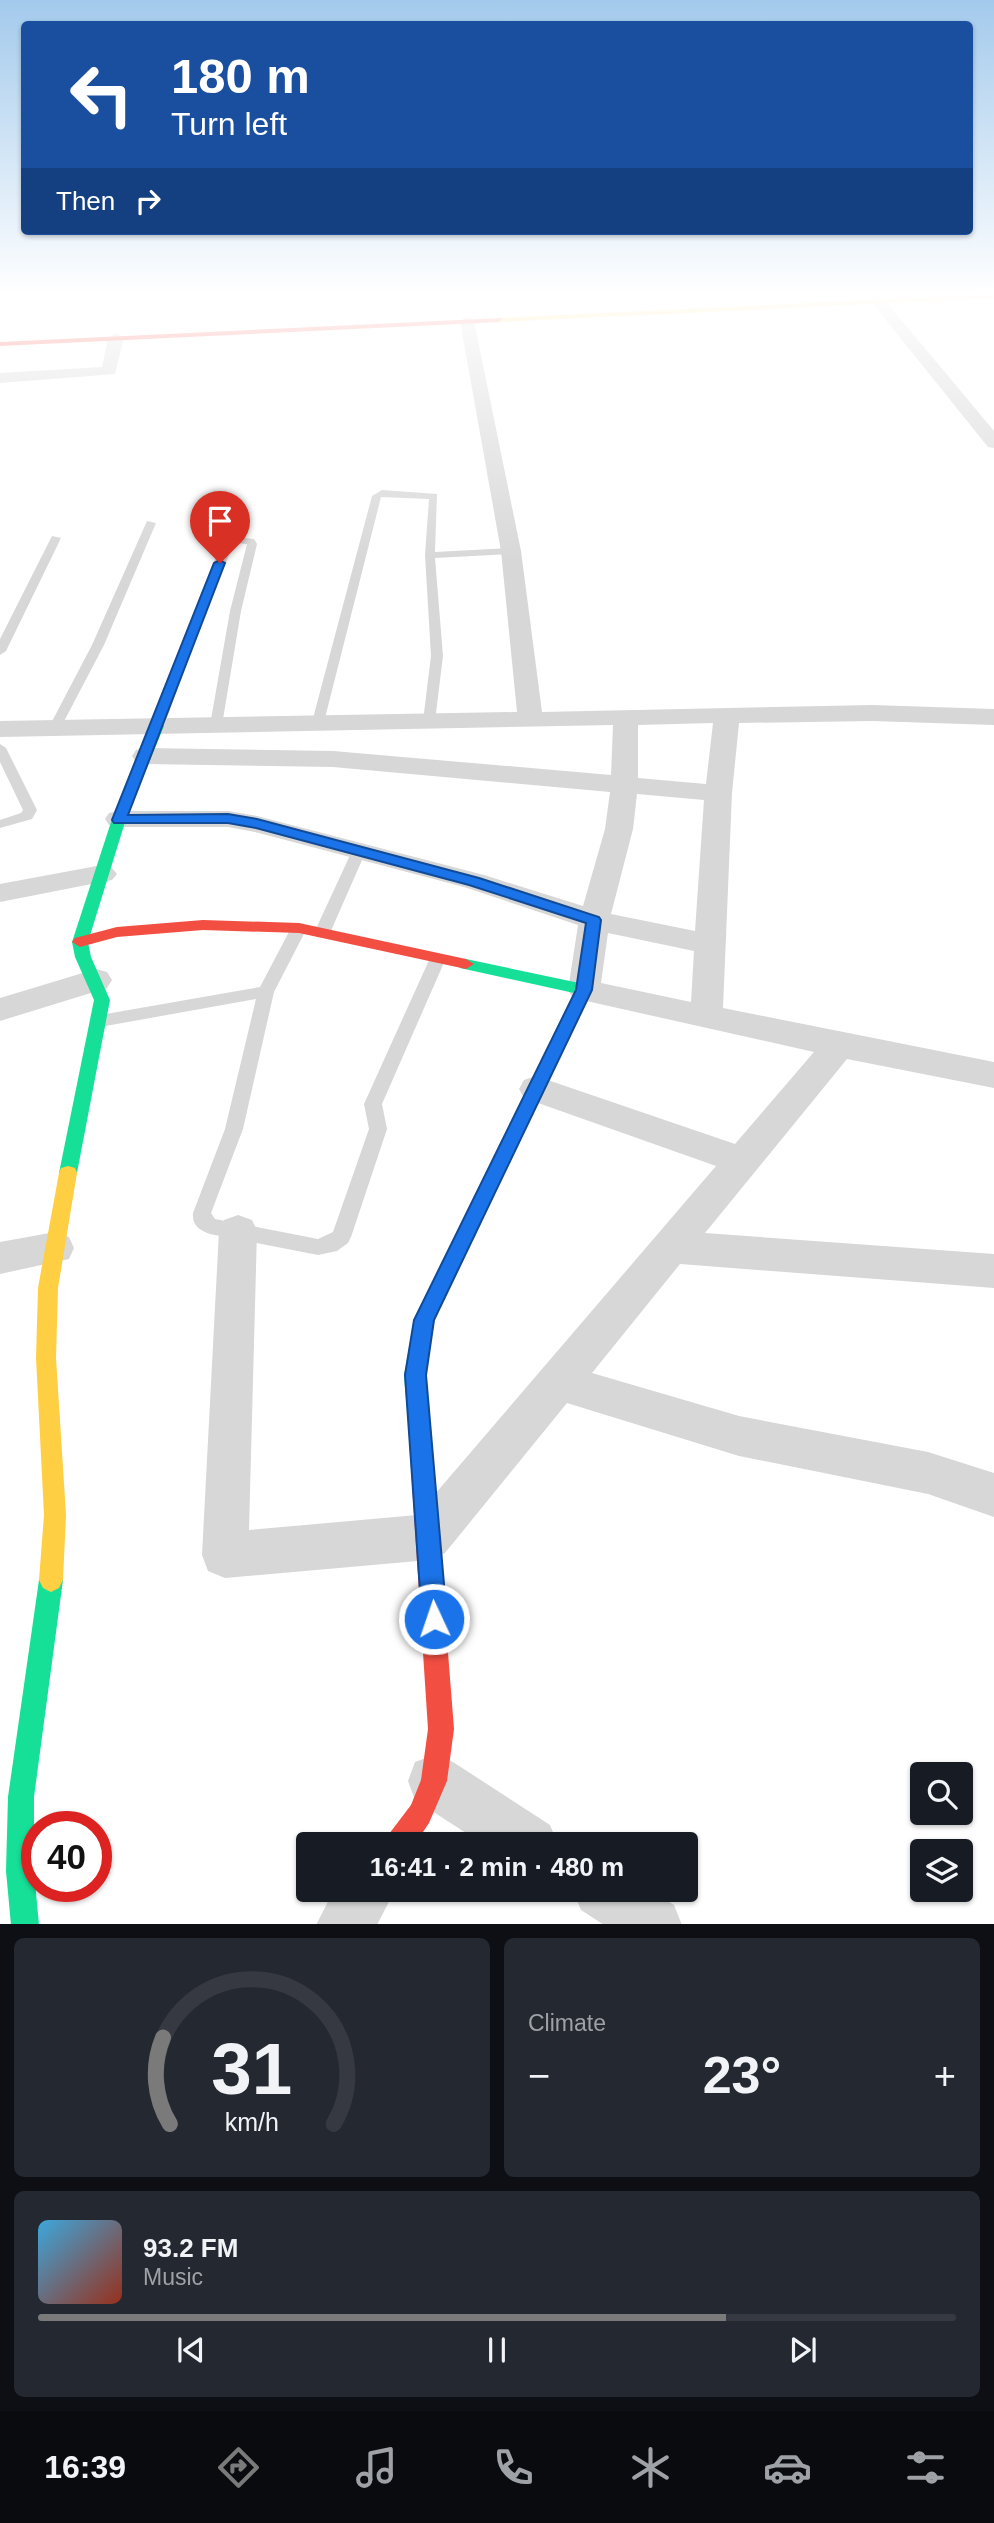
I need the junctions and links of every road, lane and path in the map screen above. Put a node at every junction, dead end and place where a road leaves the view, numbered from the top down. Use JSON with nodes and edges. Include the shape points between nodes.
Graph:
{"nodes":[{"id":1,"x":479,"y":384,"type":"edge"},
{"id":2,"x":946,"y":384,"type":"edge"},
{"id":3,"x":965,"y":407,"type":"junction"},
{"id":4,"x":994,"y":419,"type":"edge"},
{"id":5,"x":994,"y":443,"type":"edge"},
{"id":6,"x":234,"y":522,"type":"dead end"},
{"id":7,"x":151,"y":523,"type":"dead end"},
{"id":8,"x":56,"y":538,"type":"dead end"},
{"id":9,"x":230,"y":540,"type":"junction"},
{"id":10,"x":510,"y":551,"type":"junction"},
{"id":11,"x":430,"y":555,"type":"junction"},
{"id":12,"x":0,"y":651,"type":"edge"},
{"id":13,"x":727,"y":715,"type":"junction"},
{"id":14,"x":994,"y":717,"type":"edge"},
{"id":15,"x":626,"y":718,"type":"junction"},
{"id":16,"x":530,"y":720,"type":"junction"},
{"id":17,"x":429,"y":721,"type":"junction"},
{"id":18,"x":318,"y":722,"type":"junction"},
{"id":19,"x":216,"y":724,"type":"junction"},
{"id":20,"x":158,"y":726,"type":"junction"},
{"id":21,"x":0,"y":729,"type":"edge"},
{"id":22,"x":54,"y":729,"type":"junction"},
{"id":23,"x":0,"y":748,"type":"edge"},
{"id":24,"x":145,"y":756,"type":"junction"},
{"id":25,"x":624,"y":786,"type":"junction"},
{"id":26,"x":719,"y":793,"type":"junction"},
{"id":27,"x":119,"y":820,"type":"junction"},
{"id":28,"x":0,"y":824,"type":"edge"},
{"id":29,"x":359,"y":851,"type":"junction"},
{"id":30,"x":102,"y":874,"type":"junction"},
{"id":31,"x":0,"y":893,"type":"edge"},
{"id":32,"x":594,"y":920,"type":"junction"},
{"id":33,"x":299,"y":928,"type":"junction"},
{"id":34,"x":322,"y":933,"type":"junction"},
{"id":35,"x":80,"y":942,"type":"junction"},
{"id":36,"x":710,"y":944,"type":"junction"},
{"id":37,"x":438,"y":958,"type":"junction"},
{"id":38,"x":96,"y":980,"type":"junction"},
{"id":39,"x":584,"y":990,"type":"junction"},
{"id":40,"x":266,"y":992,"type":"junction"},
{"id":41,"x":0,"y":1010,"type":"edge"},
{"id":42,"x":706,"y":1017,"type":"junction"},
{"id":43,"x":99,"y":1021,"type":"junction"},
{"id":44,"x":839,"y":1045,"type":"junction"},
{"id":45,"x":994,"y":1075,"type":"edge"},
{"id":46,"x":536,"y":1089,"type":"junction"},
{"id":47,"x":743,"y":1161,"type":"junction"},
{"id":48,"x":238,"y":1231,"type":"junction"},
{"id":49,"x":670,"y":1247,"type":"junction"},
{"id":50,"x":55,"y":1248,"type":"junction"},
{"id":51,"x":0,"y":1258,"type":"edge"},
{"id":52,"x":994,"y":1271,"type":"edge"},
{"id":53,"x":559,"y":1382,"type":"junction"},
{"id":54,"x":994,"y":1495,"type":"edge"},
{"id":55,"x":429,"y":1537,"type":"junction"},
{"id":56,"x":434,"y":1781,"type":"junction"},
{"id":57,"x":407,"y":1832,"type":"edge"},
{"id":58,"x":513,"y":1832,"type":"edge"},
{"id":59,"x":359,"y":1902,"type":"edge"},
{"id":60,"x":620,"y":1902,"type":"edge"},
{"id":61,"x":25,"y":1924,"type":"edge"},
{"id":62,"x":344,"y":1924,"type":"edge"},
{"id":63,"x":654,"y":1924,"type":"edge"}],
"edges":[{"from":1,"to":10,"type":"street"},
{"from":2,"to":3,"type":"street"},
{"from":3,"to":4,"type":"street"},
{"from":3,"to":5,"type":"street"},
{"from":6,"to":9,"type":"lane"},
{"from":7,"to":22,"type":"lane","via":[[98,645]]},
{"from":8,"to":12,"type":"lane"},
{"from":9,"to":19,"type":"lane","via":[[252,544],[240,582]]},
{"from":9,"to":20,"type":"lane"},
{"from":10,"to":11,"type":"lane"},
{"from":10,"to":16,"type":"street"},
{"from":11,"to":17,"type":"lane","via":[[437,656]]},
{"from":11,"to":18,"type":"lane","via":[[434,496],[377,496]]},
{"from":13,"to":14,"type":"street"},
{"from":13,"to":15,"type":"street"},
{"from":13,"to":26,"type":"street"},
{"from":15,"to":16,"type":"street"},
{"from":15,"to":25,"type":"street"},
{"from":16,"to":17,"type":"street"},
{"from":17,"to":18,"type":"street"},
{"from":18,"to":19,"type":"street"},
{"from":19,"to":20,"type":"street"},
{"from":20,"to":22,"type":"street"},
{"from":20,"to":24,"type":"street"},
{"from":21,"to":22,"type":"street"},
{"from":23,"to":28,"type":"lane","via":[[30,810],[27,816]]},
{"from":24,"to":25,"type":"street","via":[[333,759]]},
{"from":24,"to":27,"type":"street"},
{"from":25,"to":26,"type":"street"},
{"from":25,"to":32,"type":"street","via":[[619,829]]},
{"from":26,"to":36,"type":"street"},
{"from":27,"to":29,"type":"street","via":[[228,819]]},
{"from":27,"to":30,"type":"street"},
{"from":29,"to":32,"type":"street","via":[[474,881]]},
{"from":29,"to":34,"type":"lane"},
{"from":30,"to":31,"type":"street"},
{"from":30,"to":35,"type":"street"},
{"from":32,"to":36,"type":"street"},
{"from":32,"to":39,"type":"street"},
{"from":33,"to":34,"type":"street"},
{"from":33,"to":35,"type":"street","via":[[203,925],[117,932]]},
{"from":33,"to":40,"type":"lane"},
{"from":34,"to":37,"type":"street"},
{"from":35,"to":38,"type":"street","via":[[80,953]]},
{"from":36,"to":42,"type":"street"},
{"from":37,"to":39,"type":"street"},
{"from":37,"to":48,"type":"lane","via":[[373,1104],[378,1129],[341,1237],[318,1247]]},
{"from":38,"to":41,"type":"street"},
{"from":38,"to":43,"type":"street","via":[[102,1000]]},
{"from":39,"to":42,"type":"street"},
{"from":39,"to":46,"type":"street"},
{"from":40,"to":43,"type":"lane"},
{"from":40,"to":48,"type":"lane","via":[[234,1129],[202,1213],[202,1220],[210,1226]]},
{"from":42,"to":44,"type":"street"},
{"from":43,"to":50,"type":"street"},
{"from":44,"to":45,"type":"street"},
{"from":44,"to":47,"type":"street"},
{"from":46,"to":47,"type":"street"},
{"from":46,"to":55,"type":"street","via":[[424,1320],[415,1375]]},
{"from":47,"to":49,"type":"street"},
{"from":48,"to":55,"type":"street","via":[[225,1555]]},
{"from":49,"to":52,"type":"street"},
{"from":49,"to":53,"type":"street"},
{"from":50,"to":51,"type":"street"},
{"from":50,"to":61,"type":"street","via":[[48,1288],[46,1357],[55,1516],[51,1582],[21,1797]]},
{"from":53,"to":54,"type":"street","via":[[740,1436],[928,1473]]},
{"from":53,"to":55,"type":"street"},
{"from":55,"to":56,"type":"street","via":[[441,1730]]},
{"from":56,"to":57,"type":"street"},
{"from":56,"to":58,"type":"street"},
{"from":59,"to":62,"type":"street"},
{"from":60,"to":63,"type":"street"}]}
